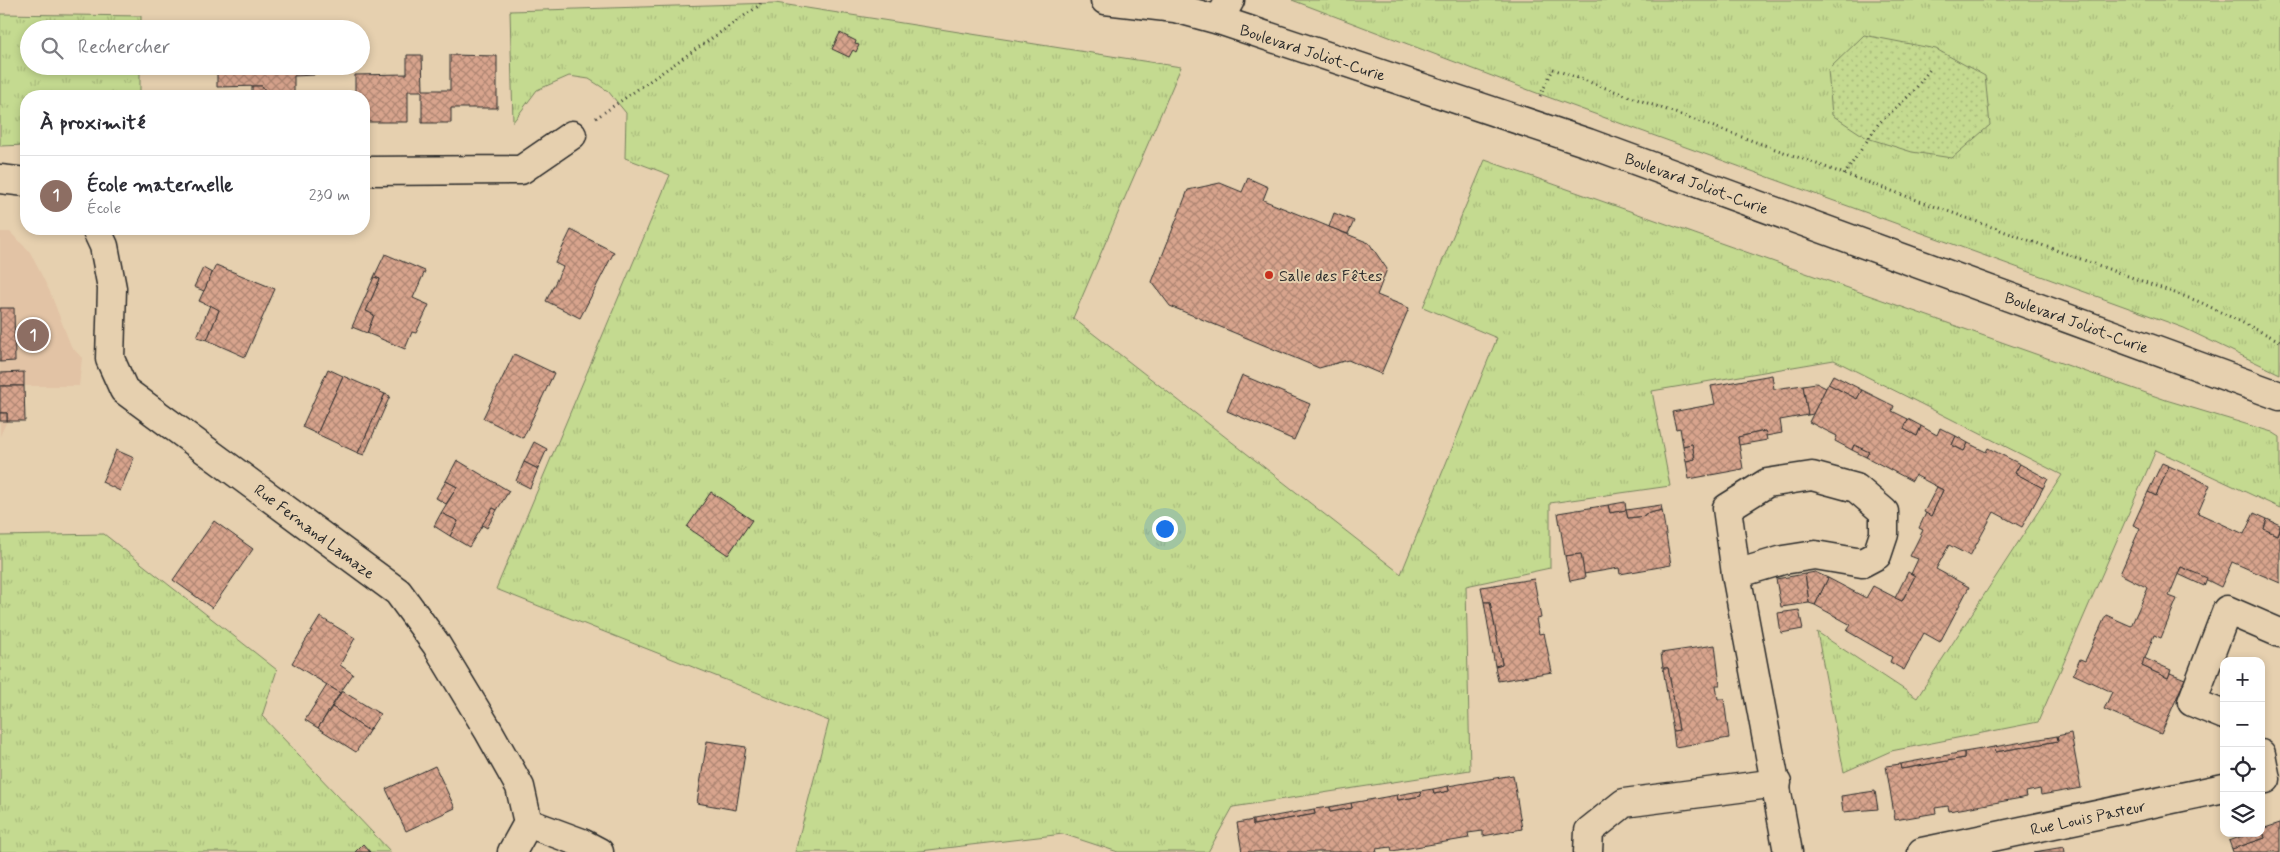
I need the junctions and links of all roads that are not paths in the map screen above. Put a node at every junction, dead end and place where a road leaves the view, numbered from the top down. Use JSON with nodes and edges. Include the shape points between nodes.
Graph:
{"nodes":[{"id":1,"x":1105,"y":0,"type":"edge"},
{"id":2,"x":1224,"y":10,"type":"edge"},
{"id":3,"x":572,"y":135,"type":"road end"},
{"id":4,"x":370,"y":172,"type":"edge"},
{"id":5,"x":0,"y":179,"type":"edge"},
{"id":6,"x":20,"y":181,"type":"edge"},
{"id":7,"x":99,"y":235,"type":"edge"},
{"id":8,"x":2280,"y":396,"type":"edge"},
{"id":9,"x":1736,"y":574,"type":"junction"},
{"id":10,"x":2280,"y":633,"type":"edge"},
{"id":11,"x":2220,"y":713,"type":"edge"},
{"id":12,"x":1777,"y":783,"type":"junction"},
{"id":13,"x":2220,"y":789,"type":"edge"},
{"id":14,"x":528,"y":823,"type":"junction"},
{"id":15,"x":512,"y":852,"type":"edge"},
{"id":16,"x":599,"y":852,"type":"edge"},
{"id":17,"x":1588,"y":852,"type":"edge"},
{"id":18,"x":1788,"y":852,"type":"edge"},
{"id":19,"x":1922,"y":852,"type":"edge"}],
"edges":[{"from":1,"to":2,"type":"street","name":"Boulevard Joliot-Curie"},
{"from":2,"to":8,"type":"street","name":"Boulevard Joliot-Curie"},
{"from":3,"to":4,"type":"street","via":[[521,170]]},
{"from":5,"to":6,"type":"street"},
{"from":7,"to":14,"type":"street","name":"Rue Fernand Lamaze","via":[[112,288],[110,359],[124,390],[398,592],[436,644],[488,730],[520,787]]},
{"from":9,"to":9,"type":"street","via":[[1727,508],[1767,484],[1812,476],[1856,488],[1884,512],[1884,534],[1877,555],[1862,563],[1815,555],[1783,560]]},
{"from":9,"to":12,"type":"street"},
{"from":10,"to":11,"type":"street","via":[[2226,610],[2192,702]]},
{"from":12,"to":17,"type":"street","via":[[1624,803],[1589,831]]},
{"from":12,"to":18,"type":"street"},
{"from":13,"to":19,"type":"street","name":"Rue Louis Pasteur"},
{"from":14,"to":15,"type":"street"},
{"from":14,"to":16,"type":"street"}]}
